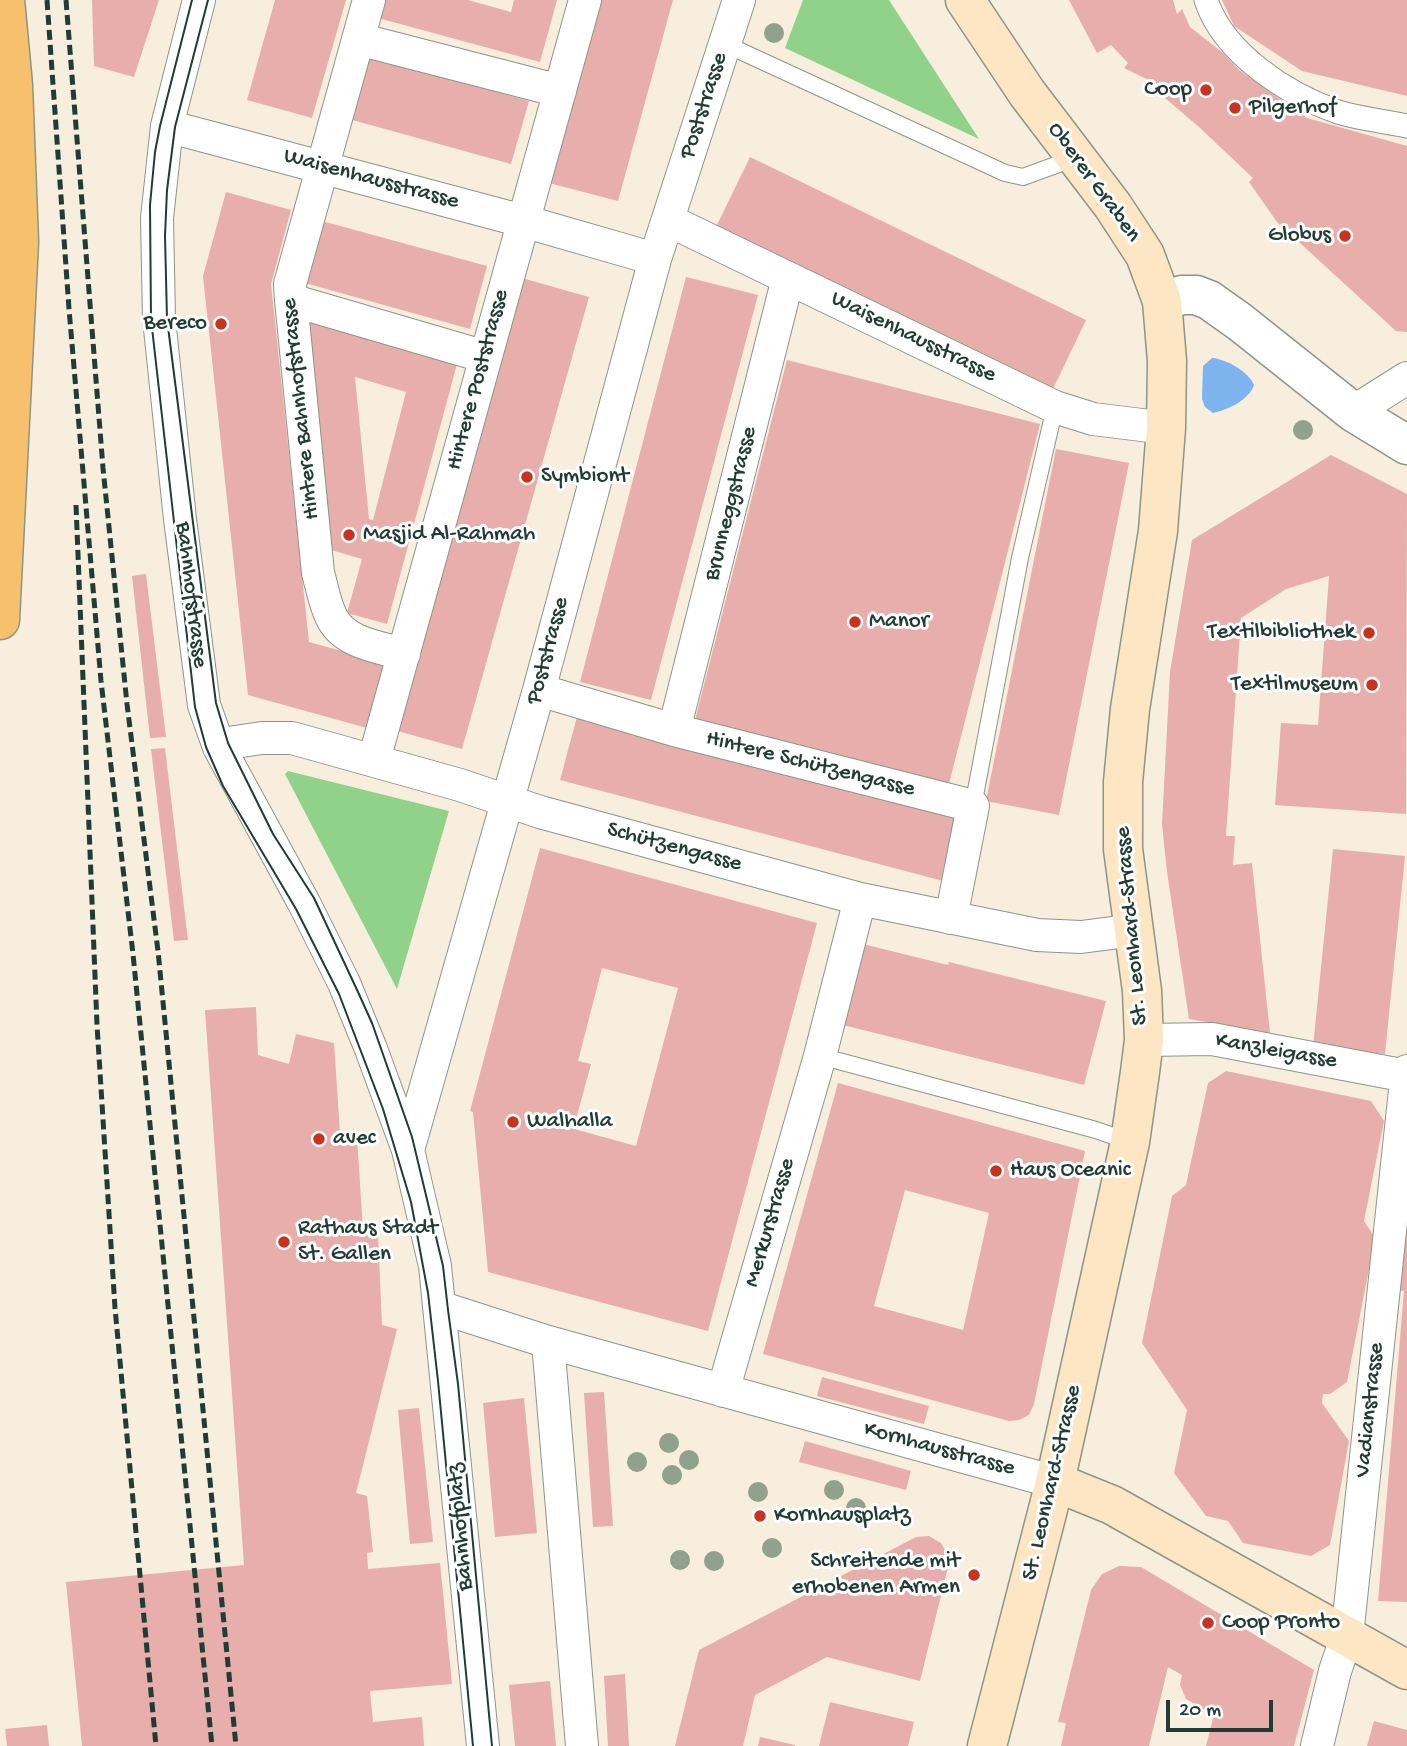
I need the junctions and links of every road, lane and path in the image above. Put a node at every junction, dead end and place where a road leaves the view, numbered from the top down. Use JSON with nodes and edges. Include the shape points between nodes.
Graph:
{"nodes":[{"id":1,"x":5,"y":0,"type":"edge"},
{"id":2,"x":199,"y":0,"type":"edge"},
{"id":3,"x":369,"y":0,"type":"edge"},
{"id":4,"x":585,"y":0,"type":"edge"},
{"id":5,"x":739,"y":0,"type":"edge"},
{"id":6,"x":965,"y":0,"type":"edge"},
{"id":7,"x":1206,"y":0,"type":"edge"},
{"id":8,"x":358,"y":38,"type":"junction"},
{"id":9,"x":725,"y":44,"type":"junction"},
{"id":10,"x":6,"y":83,"type":"edge"},
{"id":11,"x":559,"y":91,"type":"junction"},
{"id":12,"x":167,"y":126,"type":"junction"},
{"id":13,"x":1407,"y":126,"type":"edge"},
{"id":14,"x":1075,"y":158,"type":"junction"},
{"id":15,"x":322,"y":167,"type":"junction"},
{"id":16,"x":668,"y":220,"type":"junction"},
{"id":17,"x":523,"y":221,"type":"junction"},
{"id":18,"x":655,"y":259,"type":"junction"},
{"id":19,"x":788,"y":278,"type":"junction"},
{"id":20,"x":291,"y":300,"type":"junction"},
{"id":21,"x":1162,"y":301,"type":"junction"},
{"id":22,"x":486,"y":357,"type":"junction"},
{"id":23,"x":1407,"y":378,"type":"edge"},
{"id":24,"x":1055,"y":407,"type":"junction"},
{"id":25,"x":1353,"y":412,"type":"junction"},
{"id":26,"x":1166,"y":428,"type":"junction"},
{"id":27,"x":1407,"y":445,"type":"edge"},
{"id":28,"x":1,"y":597,"type":"edge"},
{"id":29,"x":404,"y":654,"type":"junction"},
{"id":30,"x":539,"y":690,"type":"junction"},
{"id":31,"x":674,"y":730,"type":"junction"},
{"id":32,"x":219,"y":747,"type":"junction"},
{"id":33,"x":374,"y":760,"type":"junction"},
{"id":34,"x":508,"y":801,"type":"junction"},
{"id":35,"x":973,"y":806,"type":"junction"},
{"id":36,"x":860,"y":899,"type":"junction"},
{"id":37,"x":951,"y":918,"type":"junction"},
{"id":38,"x":1135,"y":930,"type":"junction"},
{"id":39,"x":1144,"y":1040,"type":"junction"},
{"id":40,"x":820,"y":1056,"type":"junction"},
{"id":41,"x":1407,"y":1074,"type":"edge"},
{"id":42,"x":1130,"y":1142,"type":"junction"},
{"id":43,"x":408,"y":1150,"type":"junction"},
{"id":44,"x":1401,"y":1191,"type":"edge"},
{"id":45,"x":439,"y":1307,"type":"junction"},
{"id":46,"x":548,"y":1342,"type":"junction"},
{"id":47,"x":723,"y":1391,"type":"junction"},
{"id":48,"x":1055,"y":1482,"type":"junction"},
{"id":49,"x":1347,"y":1636,"type":"junction"},
{"id":50,"x":1407,"y":1670,"type":"edge"},
{"id":51,"x":483,"y":1746,"type":"edge"},
{"id":52,"x":582,"y":1746,"type":"edge"},
{"id":53,"x":987,"y":1746,"type":"edge"},
{"id":54,"x":1317,"y":1746,"type":"edge"}],
"edges":[{"from":1,"to":10,"type":"main road"},
{"from":2,"to":12,"type":"street","name":"Bahnhofstrasse"},
{"from":3,"to":8,"type":"street","name":"Hintere Bahnhofstrasse"},
{"from":4,"to":11,"type":"street","name":"Hintere Poststrasse"},
{"from":5,"to":9,"type":"street","name":"Poststrasse"},
{"from":6,"to":14,"type":"main road","name":"Oberer Graben"},
{"from":7,"to":13,"type":"street","via":[[1210,13],[1243,55],[1283,88],[1339,112]]},
{"from":8,"to":11,"type":"street"},
{"from":8,"to":15,"type":"street","name":"Hintere Bahnhofstrasse"},
{"from":9,"to":14,"type":"lane","via":[[1005,173],[1023,177]]},
{"from":9,"to":16,"type":"street","name":"Poststrasse"},
{"from":10,"to":28,"type":"main road","via":[[19,242]]},
{"from":11,"to":17,"type":"street","name":"Hintere Poststrasse"},
{"from":12,"to":15,"type":"street","name":"Waisenhausstrasse"},
{"from":12,"to":32,"type":"street","name":"Bahnhofstrasse","via":[[157,218],[159,319],[204,705]]},
{"from":14,"to":21,"type":"main road","name":"Oberer Graben","via":[[1145,255]]},
{"from":15,"to":17,"type":"street","name":"Waisenhausstrasse"},
{"from":15,"to":20,"type":"street","name":"Hintere Bahnhofstrasse","via":[[290,284]]},
{"from":16,"to":18,"type":"street","name":"Poststrasse"},
{"from":16,"to":19,"type":"street","name":"Waisenhausstrasse"},
{"from":17,"to":18,"type":"street","name":"Waisenhausstrasse"},
{"from":17,"to":22,"type":"street","name":"Hintere Poststrasse"},
{"from":18,"to":30,"type":"street","name":"Poststrasse"},
{"from":19,"to":24,"type":"street","name":"Waisenhausstrasse"},
{"from":19,"to":31,"type":"street","name":"Brunneggstrasse"},
{"from":20,"to":22,"type":"street"},
{"from":20,"to":29,"type":"street","name":"Hintere Bahnhofstrasse","via":[[318,573],[331,617],[353,639]]},
{"from":21,"to":25,"type":"street","via":[[1182,295],[1209,300]]},
{"from":21,"to":26,"type":"main road","name":"St. Leonhard-Strasse"},
{"from":22,"to":29,"type":"street","name":"Hintere Poststrasse"},
{"from":23,"to":25,"type":"street"},
{"from":24,"to":26,"type":"street","name":"Waisenhausstrasse","via":[[1093,419]]},
{"from":24,"to":35,"type":"lane","via":[[1020,558]]},
{"from":25,"to":27,"type":"street"},
{"from":26,"to":38,"type":"main road","name":"St. Leonhard-Strasse","via":[[1156,546],[1123,782],[1123,849]]},
{"from":29,"to":33,"type":"street","name":"Hintere Poststrasse"},
{"from":30,"to":31,"type":"street","name":"Hintere Schützengasse"},
{"from":30,"to":34,"type":"street","name":"Poststrasse"},
{"from":31,"to":35,"type":"street","name":"Hintere Schützengasse"},
{"from":32,"to":33,"type":"street","name":"Schützengasse","via":[[262,738],[292,738]]},
{"from":32,"to":43,"type":"street","name":"Bahnhofstrasse","via":[[344,983]]},
{"from":33,"to":34,"type":"street","name":"Schützengasse"},
{"from":34,"to":36,"type":"street","name":"Schützengasse"},
{"from":34,"to":43,"type":"street","name":"Poststrasse"},
{"from":35,"to":37,"type":"street"},
{"from":36,"to":37,"type":"street","name":"Schützengasse"},
{"from":36,"to":40,"type":"street","name":"Merkurstrasse"},
{"from":37,"to":38,"type":"street","name":"Schützengasse","via":[[1070,938]]},
{"from":38,"to":39,"type":"main road","name":"St. Leonhard-Strasse"},
{"from":39,"to":41,"type":"street","name":"Kanzleigasse","via":[[1212,1039]]},
{"from":39,"to":42,"type":"main road","name":"St. Leonhard-Strasse"},
{"from":40,"to":42,"type":"lane"},
{"from":40,"to":47,"type":"street","name":"Merkurstrasse"},
{"from":41,"to":44,"type":"street","name":"Vadianstrasse"},
{"from":42,"to":48,"type":"main road","name":"St. Leonhard-Strasse"},
{"from":43,"to":45,"type":"street","name":"Poststrasse","via":[[435,1266]]},
{"from":44,"to":49,"type":"street","name":"Vadianstrasse"},
{"from":45,"to":46,"type":"street","name":"Kornhausstrasse"},
{"from":45,"to":51,"type":"street","name":"Bahnhofplatz"},
{"from":46,"to":47,"type":"street","name":"Kornhausstrasse"},
{"from":46,"to":52,"type":"street"},
{"from":47,"to":48,"type":"street","name":"Kornhausstrasse"},
{"from":48,"to":49,"type":"main road","name":"Kornhausstrasse","via":[[1112,1505]]},
{"from":48,"to":53,"type":"main road","name":"St. Leonhard-Strasse"},
{"from":49,"to":50,"type":"main road","name":"Kornhausstrasse"},
{"from":49,"to":54,"type":"street","name":"Vadianstrasse"}]}
